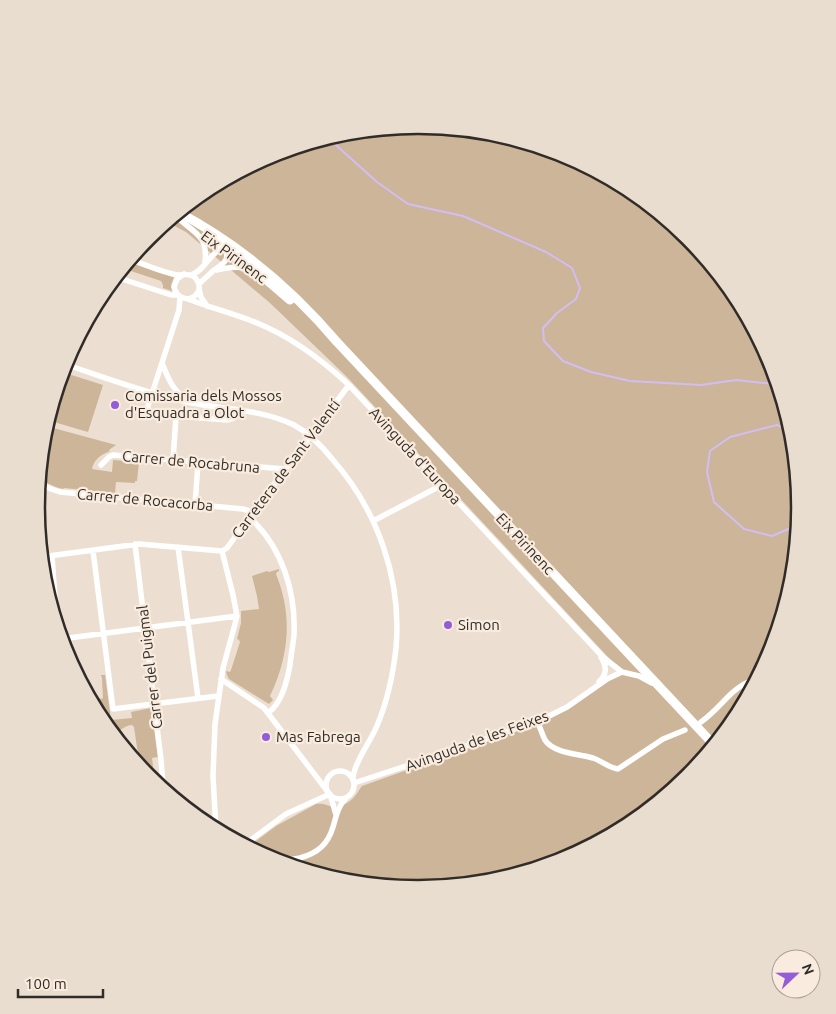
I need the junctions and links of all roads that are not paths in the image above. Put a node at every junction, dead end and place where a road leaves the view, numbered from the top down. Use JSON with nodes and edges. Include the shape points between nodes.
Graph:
{"nodes":[{"id":1,"x":182,"y":218,"type":"edge"},
{"id":2,"x":183,"y":218,"type":"edge"},
{"id":3,"x":181,"y":219,"type":"edge"},
{"id":4,"x":226,"y":247,"type":"junction"},
{"id":5,"x":138,"y":261,"type":"edge"},
{"id":6,"x":205,"y":264,"type":"junction"},
{"id":7,"x":215,"y":270,"type":"junction"},
{"id":8,"x":184,"y":274,"type":"junction"},
{"id":9,"x":191,"y":275,"type":"junction"},
{"id":10,"x":264,"y":277,"type":"junction"},
{"id":11,"x":123,"y":279,"type":"edge"},
{"id":12,"x":199,"y":286,"type":"junction"},
{"id":13,"x":286,"y":288,"type":"junction"},
{"id":14,"x":179,"y":296,"type":"junction"},
{"id":15,"x":188,"y":299,"type":"junction"},
{"id":16,"x":207,"y":306,"type":"junction"},
{"id":17,"x":179,"y":310,"type":"junction"},
{"id":18,"x":337,"y":342,"type":"junction"},
{"id":19,"x":162,"y":362,"type":"junction"},
{"id":20,"x":72,"y":367,"type":"edge"},
{"id":21,"x":349,"y":385,"type":"junction"},
{"id":22,"x":153,"y":393,"type":"junction"},
{"id":23,"x":192,"y":403,"type":"junction"},
{"id":24,"x":235,"y":409,"type":"junction"},
{"id":25,"x":176,"y":416,"type":"junction"},
{"id":26,"x":310,"y":437,"type":"junction"},
{"id":27,"x":173,"y":460,"type":"junction"},
{"id":28,"x":198,"y":462,"type":"junction"},
{"id":29,"x":101,"y":465,"type":"dead end"},
{"id":30,"x":285,"y":470,"type":"junction"},
{"id":31,"x":442,"y":485,"type":"junction"},
{"id":32,"x":46,"y":486,"type":"edge"},
{"id":33,"x":194,"y":505,"type":"junction"},
{"id":34,"x":251,"y":515,"type":"junction"},
{"id":35,"x":373,"y":521,"type":"junction"},
{"id":36,"x":135,"y":544,"type":"junction"},
{"id":37,"x":178,"y":547,"type":"junction"},
{"id":38,"x":93,"y":551,"type":"junction"},
{"id":39,"x":222,"y":551,"type":"junction"},
{"id":40,"x":48,"y":556,"type":"edge"},
{"id":41,"x":52,"y":556,"type":"junction"},
{"id":42,"x":54,"y":590,"type":"edge"},
{"id":43,"x":236,"y":616,"type":"junction"},
{"id":44,"x":188,"y":622,"type":"junction"},
{"id":45,"x":146,"y":628,"type":"junction"},
{"id":46,"x":104,"y":633,"type":"junction"},
{"id":47,"x":69,"y":638,"type":"edge"},
{"id":48,"x":594,"y":647,"type":"junction"},
{"id":49,"x":622,"y":672,"type":"junction"},
{"id":50,"x":221,"y":679,"type":"junction"},
{"id":51,"x":747,"y":682,"type":"edge"},
{"id":52,"x":594,"y":687,"type":"junction"},
{"id":53,"x":661,"y":690,"type":"junction"},
{"id":54,"x":218,"y":696,"type":"junction"},
{"id":55,"x":198,"y":698,"type":"junction"},
{"id":56,"x":154,"y":704,"type":"junction"},
{"id":57,"x":268,"y":713,"type":"junction"},
{"id":58,"x":537,"y":721,"type":"junction"},
{"id":59,"x":701,"y":722,"type":"dead end"},
{"id":60,"x":685,"y":730,"type":"dead end"},
{"id":61,"x":709,"y":740,"type":"edge"},
{"id":62,"x":360,"y":759,"type":"junction"},
{"id":63,"x":311,"y":770,"type":"junction"},
{"id":64,"x":342,"y":772,"type":"junction"},
{"id":65,"x":332,"y":775,"type":"junction"},
{"id":66,"x":162,"y":779,"type":"edge"},
{"id":67,"x":353,"y":781,"type":"junction"},
{"id":68,"x":329,"y":793,"type":"junction"},
{"id":69,"x":346,"y":798,"type":"junction"},
{"id":70,"x":336,"y":815,"type":"junction"},
{"id":71,"x":216,"y":820,"type":"edge"},
{"id":72,"x":249,"y":840,"type":"edge"},
{"id":73,"x":294,"y":859,"type":"edge"}],
"edges":[{"from":1,"to":4,"type":"main road","name":"Eix Pirinenc"},
{"from":2,"to":13,"type":"main road","name":"Eix Pirinenc","via":[[206,227],[238,248]]},
{"from":3,"to":6,"type":"street","via":[[200,236],[205,246]]},
{"from":4,"to":6,"type":"street","via":[[217,250]]},
{"from":4,"to":7,"type":"street","via":[[227,258]]},
{"from":4,"to":10,"type":"main road","name":"Eix Pirinenc"},
{"from":4,"to":13,"type":"street"},
{"from":5,"to":8,"type":"street"},
{"from":6,"to":9,"type":"street"},
{"from":7,"to":10,"type":"street","via":[[243,267]]},
{"from":7,"to":12,"type":"street"},
{"from":8,"to":9,"type":"street"},
{"from":8,"to":14,"type":"street","via":[[175,283]]},
{"from":9,"to":12,"type":"street","via":[[198,280]]},
{"from":10,"to":18,"type":"main road","name":"Eix Pirinenc"},
{"from":11,"to":14,"type":"street"},
{"from":12,"to":15,"type":"street","via":[[195,295]]},
{"from":12,"to":16,"type":"street"},
{"from":13,"to":18,"type":"main road","name":"Eix Pirinenc"},
{"from":14,"to":15,"type":"street"},
{"from":14,"to":17,"type":"street"},
{"from":15,"to":16,"type":"street","name":"Avinguda d'Europa"},
{"from":15,"to":17,"type":"street"},
{"from":16,"to":21,"type":"street","name":"Avinguda d'Europa","via":[[257,323],[288,338]]},
{"from":17,"to":19,"type":"street"},
{"from":18,"to":53,"type":"main road","name":"Eix Pirinenc"},
{"from":19,"to":22,"type":"street"},
{"from":19,"to":23,"type":"street","via":[[174,388]]},
{"from":20,"to":22,"type":"street"},
{"from":21,"to":26,"type":"street","name":"Carretera de Sant Valentí"},
{"from":21,"to":31,"type":"street","name":"Avinguda d'Europa"},
{"from":22,"to":23,"type":"street"},
{"from":22,"to":25,"type":"street","via":[[148,406],[150,413]]},
{"from":23,"to":24,"type":"street"},
{"from":24,"to":25,"type":"street","via":[[235,416],[229,420]]},
{"from":24,"to":26,"type":"street","via":[[286,422]]},
{"from":25,"to":27,"type":"street"},
{"from":26,"to":30,"type":"street","name":"Carretera de Sant Valentí"},
{"from":26,"to":35,"type":"street","via":[[347,476]]},
{"from":27,"to":28,"type":"street","name":"Carrer de Rocabruna"},
{"from":27,"to":29,"type":"street","name":"Carrer de Rocabruna","via":[[111,456]]},
{"from":28,"to":30,"type":"street","name":"Carrer de Rocabruna"},
{"from":28,"to":33,"type":"street"},
{"from":30,"to":34,"type":"street","name":"Carretera de Sant Valentí"},
{"from":31,"to":35,"type":"street"},
{"from":31,"to":48,"type":"street","name":"Avinguda d'Europa"},
{"from":32,"to":33,"type":"street","name":"Carrer de Rocacorba","via":[[60,492]]},
{"from":33,"to":34,"type":"street","name":"Carrer de Rocacorba","via":[[243,509]]},
{"from":34,"to":39,"type":"street","name":"Carretera de Sant Valentí"},
{"from":34,"to":57,"type":"street","via":[[278,553],[286,571],[294,612],[287,678],[279,699]]},
{"from":35,"to":62,"type":"street","via":[[392,575],[396,646],[384,707]]},
{"from":36,"to":37,"type":"street"},
{"from":36,"to":38,"type":"street"},
{"from":36,"to":45,"type":"street","name":"Carrer del Puigmal"},
{"from":37,"to":39,"type":"street"},
{"from":37,"to":44,"type":"street"},
{"from":38,"to":41,"type":"street"},
{"from":38,"to":46,"type":"street"},
{"from":39,"to":43,"type":"street"},
{"from":40,"to":41,"type":"street"},
{"from":41,"to":42,"type":"street"},
{"from":43,"to":44,"type":"street"},
{"from":43,"to":50,"type":"street"},
{"from":44,"to":45,"type":"street"},
{"from":44,"to":55,"type":"street"},
{"from":45,"to":46,"type":"street"},
{"from":45,"to":56,"type":"street","name":"Carrer del Puigmal"},
{"from":46,"to":47,"type":"street"},
{"from":46,"to":56,"type":"street","via":[[114,709]]},
{"from":48,"to":49,"type":"street","name":"Avinguda d'Europa"},
{"from":48,"to":52,"type":"street","name":"Avinguda d'Europa","via":[[606,667]]},
{"from":49,"to":52,"type":"street","name":"Avinguda de les Feixes"},
{"from":49,"to":53,"type":"street","name":"Avinguda d'Europa","via":[[645,678]]},
{"from":50,"to":54,"type":"street"},
{"from":50,"to":57,"type":"street"},
{"from":51,"to":59,"type":"street"},
{"from":52,"to":58,"type":"street","name":"Avinguda de les Feixes","via":[[567,707]]},
{"from":53,"to":61,"type":"main road","name":"Eix Pirinenc"},
{"from":54,"to":55,"type":"street"},
{"from":54,"to":71,"type":"street","via":[[213,776]]},
{"from":55,"to":56,"type":"street"},
{"from":56,"to":66,"type":"street","name":"Carrer del Puigmal"},
{"from":57,"to":63,"type":"street"},
{"from":58,"to":60,"type":"street","via":[[545,740],[555,748],[594,758],[618,770],[663,739]]},
{"from":58,"to":67,"type":"street","name":"Avinguda de les Feixes"},
{"from":62,"to":64,"type":"street"},
{"from":62,"to":67,"type":"street"},
{"from":63,"to":65,"type":"street","via":[[322,777]]},
{"from":63,"to":68,"type":"street"},
{"from":64,"to":65,"type":"street"},
{"from":64,"to":67,"type":"street"},
{"from":65,"to":68,"type":"street","via":[[327,784]]},
{"from":67,"to":69,"type":"street","via":[[353,790]]},
{"from":68,"to":69,"type":"street","via":[[337,799]]},
{"from":68,"to":70,"type":"street"},
{"from":68,"to":72,"type":"street","via":[[286,814]]},
{"from":69,"to":70,"type":"street"},
{"from":70,"to":73,"type":"street","via":[[325,844],[306,856]]}]}
